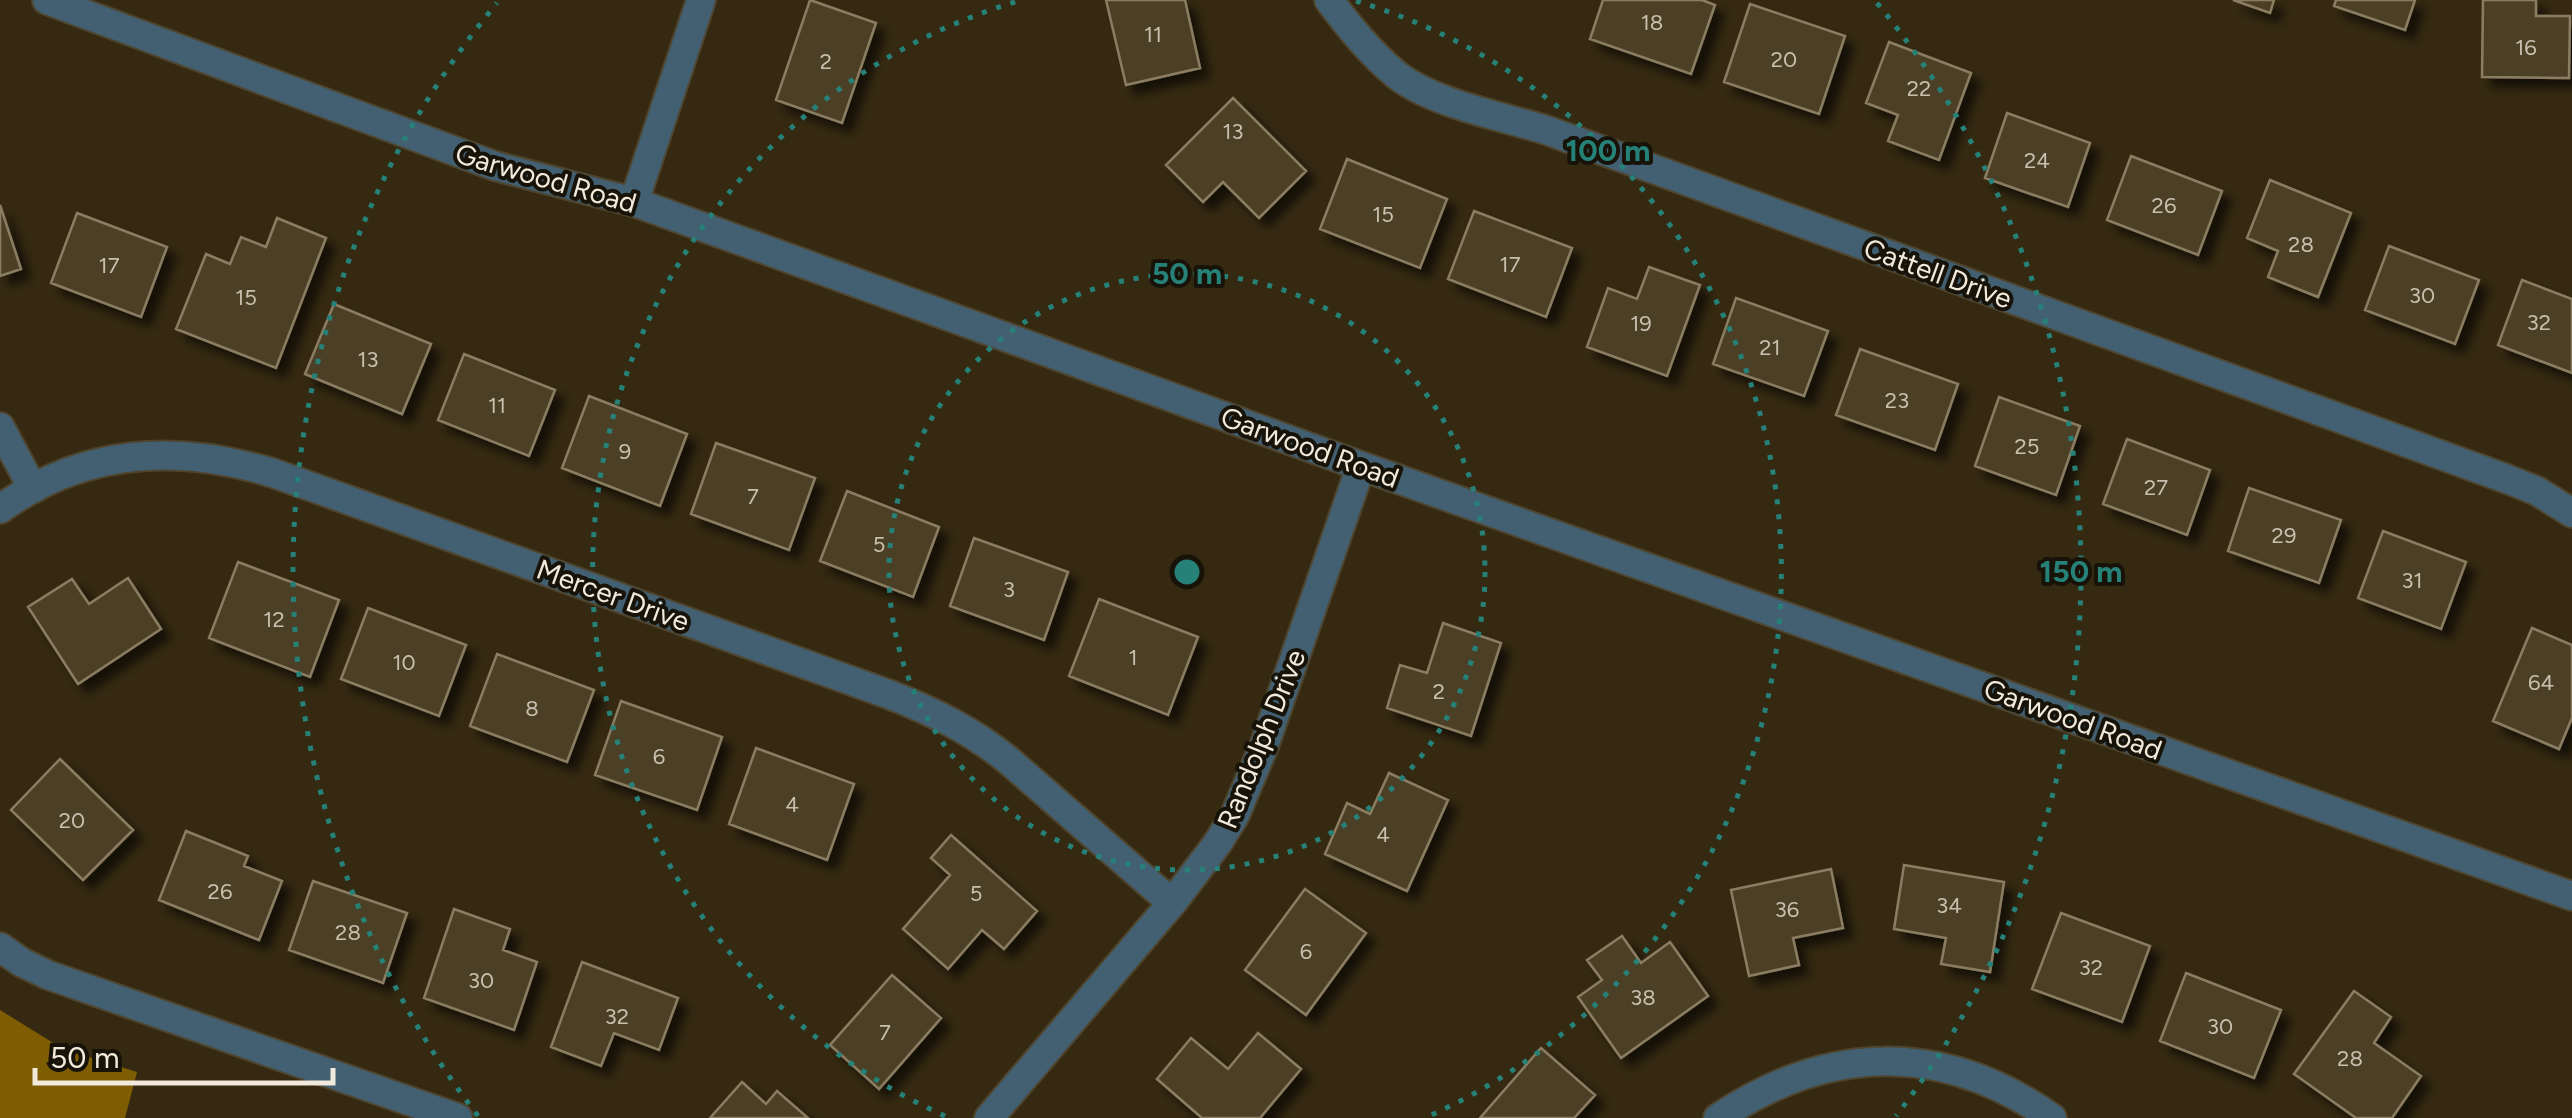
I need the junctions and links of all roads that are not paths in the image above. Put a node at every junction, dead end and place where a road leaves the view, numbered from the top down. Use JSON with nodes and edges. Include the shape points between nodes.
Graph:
{"nodes":[{"id":1,"x":47,"y":0,"type":"edge"},
{"id":2,"x":701,"y":0,"type":"edge"},
{"id":3,"x":1329,"y":0,"type":"edge"},
{"id":4,"x":634,"y":202,"type":"junction"},
{"id":5,"x":0,"y":427,"type":"edge"},
{"id":6,"x":1361,"y":466,"type":"junction"},
{"id":7,"x":33,"y":489,"type":"junction"},
{"id":8,"x":0,"y":509,"type":"edge"},
{"id":9,"x":2572,"y":513,"type":"edge"},
{"id":10,"x":2572,"y":896,"type":"edge"},
{"id":11,"x":1172,"y":903,"type":"junction"},
{"id":12,"x":0,"y":947,"type":"edge"},
{"id":13,"x":458,"y":1118,"type":"edge"},
{"id":14,"x":989,"y":1118,"type":"edge"},
{"id":15,"x":1718,"y":1118,"type":"edge"},
{"id":16,"x":2052,"y":1118,"type":"edge"}],
"edges":[{"from":1,"to":4,"type":"street","name":"Garwood Road","via":[[495,166]]},
{"from":2,"to":4,"type":"street"},
{"from":3,"to":9,"type":"street","name":"Cattell Drive","via":[[1400,78],[1438,96],[2507,479]]},
{"from":4,"to":6,"type":"street","name":"Garwood Road"},
{"from":5,"to":7,"type":"street"},
{"from":6,"to":10,"type":"street","name":"Garwood Road"},
{"from":6,"to":11,"type":"street","name":"Randolph Drive","via":[[1251,779],[1218,844]]},
{"from":7,"to":8,"type":"street","name":"Mercer Drive"},
{"from":7,"to":11,"type":"street","name":"Mercer Drive","via":[[91,465],[146,454],[239,463],[888,694],[982,738]]},
{"from":11,"to":14,"type":"street","name":"Randolph Drive"},
{"from":12,"to":13,"type":"street","via":[[48,975]]},
{"from":15,"to":16,"type":"street","via":[[1779,1083],[1848,1062],[1886,1059],[1964,1072]]}]}
